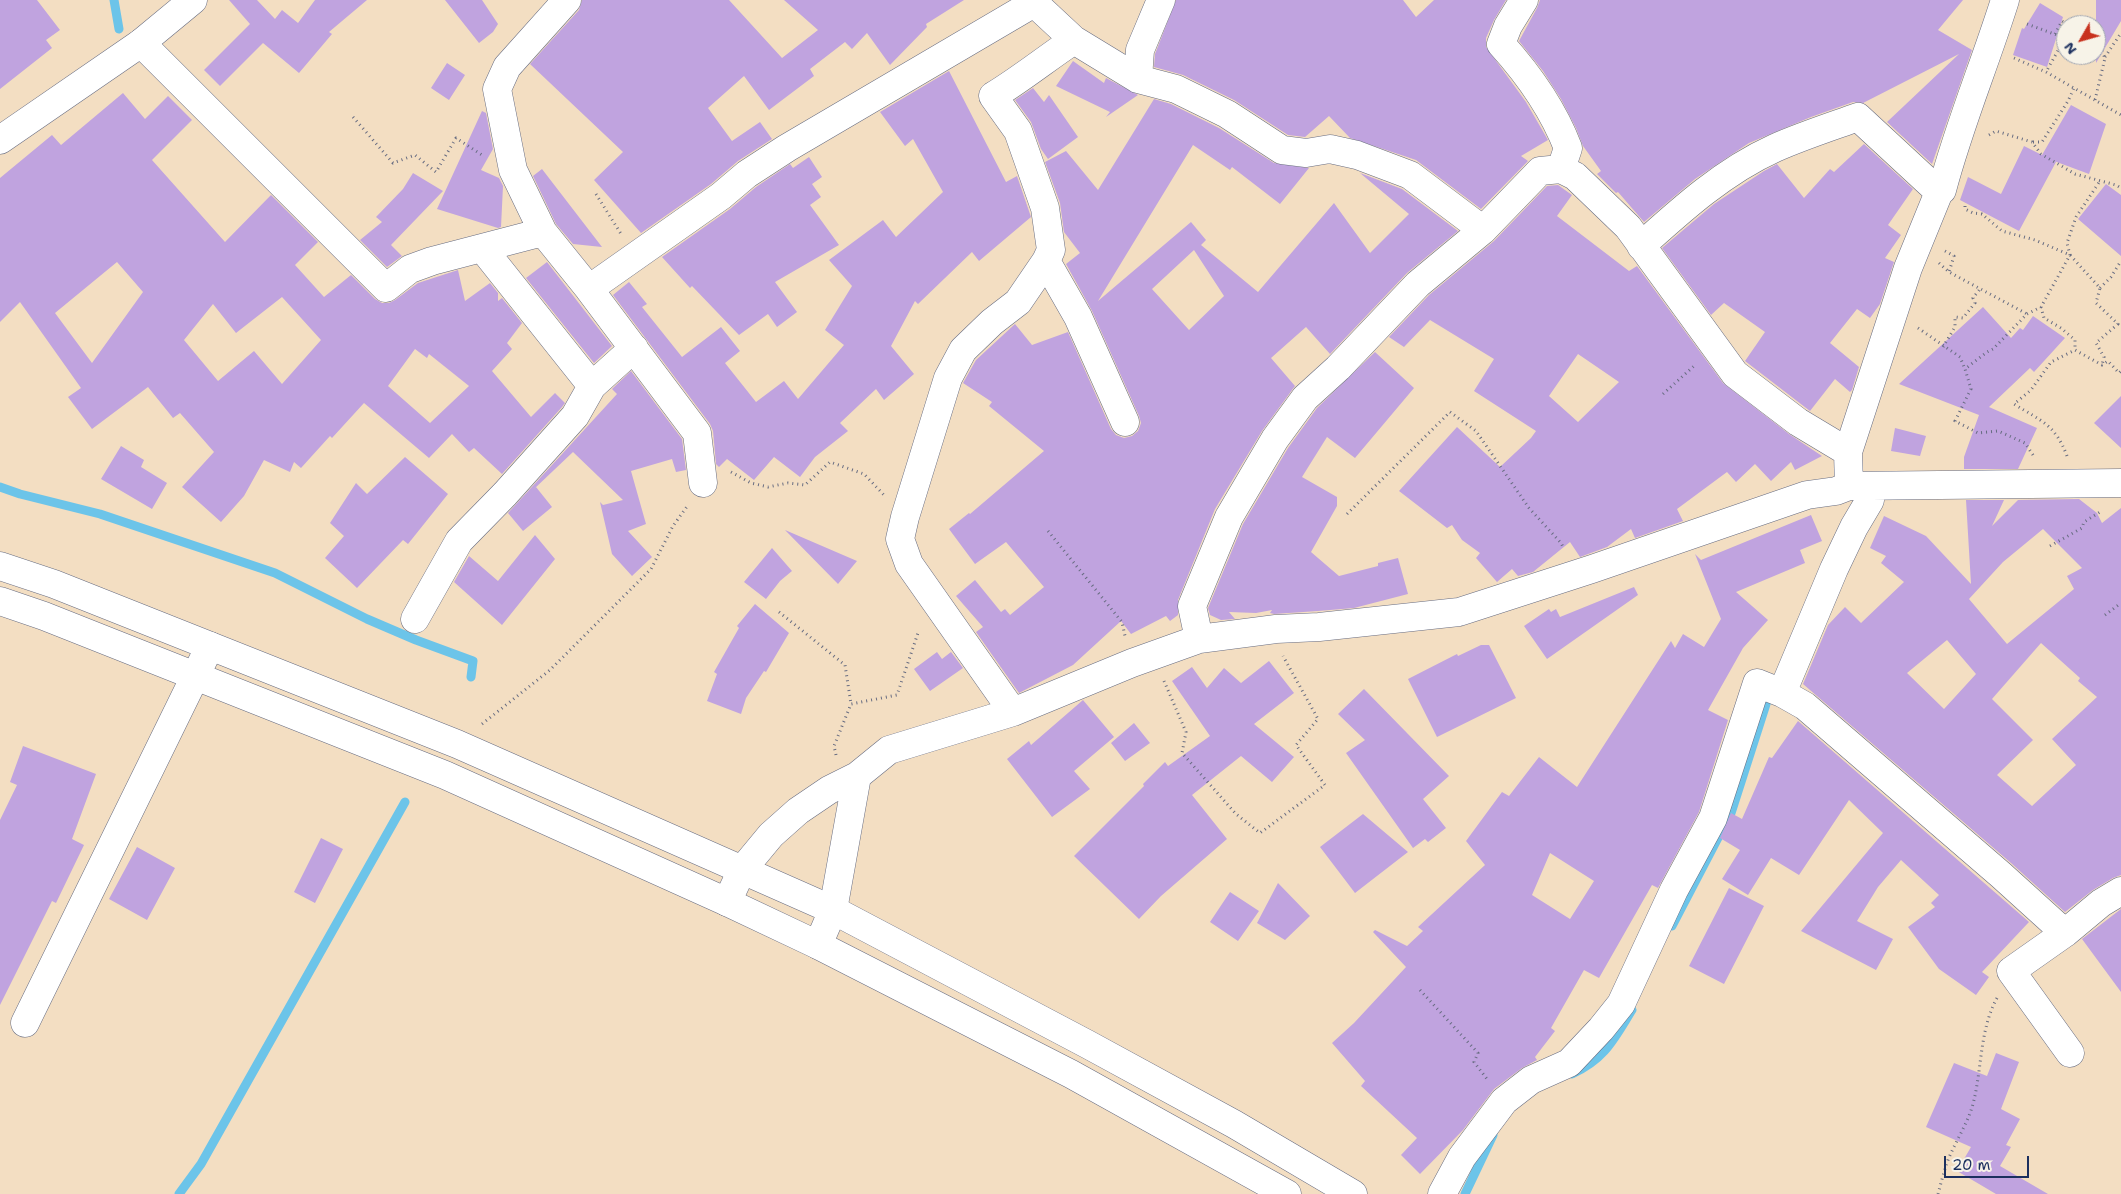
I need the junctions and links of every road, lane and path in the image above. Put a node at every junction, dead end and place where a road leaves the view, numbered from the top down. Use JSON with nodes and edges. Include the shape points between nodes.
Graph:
{"nodes":[{"id":1,"x":193,"y":0,"type":"edge"},
{"id":2,"x":567,"y":0,"type":"edge"},
{"id":3,"x":1161,"y":0,"type":"edge"},
{"id":4,"x":1524,"y":0,"type":"edge"},
{"id":5,"x":2005,"y":0,"type":"edge"},
{"id":6,"x":1034,"y":1,"type":"edge"},
{"id":7,"x":2024,"y":22,"type":"dead end"},
{"id":8,"x":2055,"y":34,"type":"joint"},
{"id":9,"x":2121,"y":34,"type":"edge"},
{"id":10,"x":1074,"y":40,"type":"junction"},
{"id":11,"x":141,"y":43,"type":"junction"},
{"id":12,"x":2006,"y":54,"type":"dead end"},
{"id":13,"x":2106,"y":56,"type":"edge"},
{"id":14,"x":2103,"y":65,"type":"edge"},
{"id":15,"x":2046,"y":72,"type":"junction"},
{"id":16,"x":1138,"y":79,"type":"junction"},
{"id":17,"x":2074,"y":88,"type":"junction"},
{"id":18,"x":2095,"y":100,"type":"junction"},
{"id":19,"x":2121,"y":115,"type":"edge"},
{"id":20,"x":353,"y":117,"type":"dead end"},
{"id":21,"x":1988,"y":135,"type":"dead end"},
{"id":22,"x":0,"y":140,"type":"edge"},
{"id":23,"x":2032,"y":142,"type":"junction"},
{"id":24,"x":509,"y":147,"type":"junction"},
{"id":25,"x":1561,"y":169,"type":"junction"},
{"id":26,"x":2100,"y":181,"type":"junction"},
{"id":27,"x":2121,"y":188,"type":"edge"},
{"id":28,"x":1941,"y":191,"type":"junction"},
{"id":29,"x":596,"y":194,"type":"dead end"},
{"id":30,"x":1965,"y":209,"type":"junction"},
{"id":31,"x":1962,"y":215,"type":"dead end"},
{"id":32,"x":1483,"y":230,"type":"junction"},
{"id":33,"x":543,"y":232,"type":"junction"},
{"id":34,"x":1918,"y":242,"type":"junction"},
{"id":35,"x":1948,"y":243,"type":"dead end"},
{"id":36,"x":1641,"y":246,"type":"junction"},
{"id":37,"x":483,"y":249,"type":"junction"},
{"id":38,"x":2070,"y":254,"type":"junction"},
{"id":39,"x":634,"y":256,"type":"junction"},
{"id":40,"x":1046,"y":261,"type":"junction"},
{"id":41,"x":2121,"y":261,"type":"edge"},
{"id":42,"x":1949,"y":272,"type":"junction"},
{"id":43,"x":2100,"y":288,"type":"junction"},
{"id":44,"x":589,"y":289,"type":"junction"},
{"id":45,"x":1980,"y":289,"type":"junction"},
{"id":46,"x":2041,"y":308,"type":"junction"},
{"id":47,"x":2027,"y":314,"type":"junction"},
{"id":48,"x":1892,"y":318,"type":"junction"},
{"id":49,"x":1715,"y":347,"type":"junction"},
{"id":50,"x":1943,"y":347,"type":"junction"},
{"id":51,"x":634,"y":348,"type":"junction"},
{"id":52,"x":2075,"y":350,"type":"junction"},
{"id":53,"x":2102,"y":365,"type":"junction"},
{"id":54,"x":1965,"y":369,"type":"junction"},
{"id":55,"x":2121,"y":371,"type":"edge"},
{"id":56,"x":592,"y":386,"type":"junction"},
{"id":57,"x":1663,"y":394,"type":"dead end"},
{"id":58,"x":1125,"y":422,"type":"dead end"},
{"id":59,"x":1848,"y":452,"type":"junction"},
{"id":60,"x":2039,"y":455,"type":"dead end"},
{"id":61,"x":2061,"y":456,"type":"dead end"},
{"id":62,"x":2068,"y":456,"type":"junction"},
{"id":63,"x":2076,"y":457,"type":"dead end"},
{"id":64,"x":703,"y":483,"type":"junction"},
{"id":65,"x":2113,"y":483,"type":"edge"},
{"id":66,"x":1860,"y":487,"type":"junction"},
{"id":67,"x":1347,"y":514,"type":"dead end"},
{"id":68,"x":905,"y":517,"type":"junction"},
{"id":69,"x":1048,"y":531,"type":"dead end"},
{"id":70,"x":2050,"y":546,"type":"dead end"},
{"id":71,"x":0,"y":566,"type":"edge"},
{"id":72,"x":1576,"y":574,"type":"junction"},
{"id":73,"x":0,"y":602,"type":"edge"},
{"id":74,"x":2121,"y":603,"type":"edge"},
{"id":75,"x":779,"y":612,"type":"dead end"},
{"id":76,"x":2106,"y":615,"type":"dead end"},
{"id":77,"x":415,"y":619,"type":"dead end"},
{"id":78,"x":914,"y":622,"type":"dead end"},
{"id":79,"x":1276,"y":629,"type":"junction"},
{"id":80,"x":1198,"y":639,"type":"junction"},
{"id":81,"x":210,"y":646,"type":"junction"},
{"id":82,"x":1142,"y":659,"type":"junction"},
{"id":83,"x":195,"y":676,"type":"junction"},
{"id":84,"x":1774,"y":690,"type":"junction"},
{"id":85,"x":851,"y":704,"type":"junction"},
{"id":86,"x":1013,"y":712,"type":"junction"},
{"id":87,"x":457,"y":744,"type":"junction"},
{"id":88,"x":851,"y":779,"type":"junction"},
{"id":89,"x":742,"y":870,"type":"junction"},
{"id":90,"x":2121,"y":891,"type":"edge"},
{"id":91,"x":727,"y":902,"type":"junction"},
{"id":92,"x":833,"y":910,"type":"junction"},
{"id":93,"x":2065,"y":932,"type":"junction"},
{"id":94,"x":818,"y":945,"type":"junction"},
{"id":95,"x":2011,"y":971,"type":"junction"},
{"id":96,"x":1420,"y":990,"type":"dead end"},
{"id":97,"x":25,"y":1023,"type":"dead end"},
{"id":98,"x":2070,"y":1053,"type":"dead end"},
{"id":99,"x":1504,"y":1101,"type":"junction"},
{"id":100,"x":1287,"y":1194,"type":"edge"},
{"id":101,"x":1353,"y":1194,"type":"edge"},
{"id":102,"x":1442,"y":1194,"type":"edge"},
{"id":103,"x":1938,"y":1194,"type":"edge"}],
"edges":[{"from":1,"to":11,"type":"street"},
{"from":2,"to":24,"type":"street","via":[[507,68],[497,90]]},
{"from":3,"to":16,"type":"street","via":[[1140,50]]},
{"from":4,"to":25,"type":"street","via":[[1501,44],[1534,83],[1560,126],[1568,148]]},
{"from":5,"to":28,"type":"street"},
{"from":6,"to":10,"type":"street"},
{"from":6,"to":39,"type":"street","via":[[787,148]]},
{"from":7,"to":8,"type":"path"},
{"from":8,"to":15,"type":"path","via":[[2065,38]]},
{"from":9,"to":13,"type":"path"},
{"from":10,"to":16,"type":"street"},
{"from":10,"to":40,"type":"street","via":[[994,96],[1018,131],[1046,208],[1051,250]]},
{"from":11,"to":22,"type":"street"},
{"from":11,"to":37,"type":"street","via":[[386,288],[410,269]]},
{"from":12,"to":15,"type":"path"},
{"from":14,"to":18,"type":"path"},
{"from":15,"to":17,"type":"path"},
{"from":16,"to":32,"type":"street","via":[[1176,89],[1227,114],[1282,150],[1306,153],[1330,149],[1357,155],[1410,176]]},
{"from":17,"to":18,"type":"path"},
{"from":17,"to":23,"type":"path","via":[[2042,142]]},
{"from":18,"to":19,"type":"path"},
{"from":20,"to":24,"type":"path","via":[[394,163],[415,155],[436,172],[456,138],[492,163]]},
{"from":21,"to":23,"type":"path","via":[[1996,130]]},
{"from":23,"to":26,"type":"path","via":[[2041,154],[2075,174]]},
{"from":24,"to":33,"type":"street","via":[[513,170]]},
{"from":25,"to":32,"type":"street","via":[[1540,171]]},
{"from":25,"to":36,"type":"street","via":[[1575,176],[1628,227]]},
{"from":26,"to":27,"type":"path"},
{"from":26,"to":38,"type":"path","via":[[2076,217],[2067,243]]},
{"from":28,"to":30,"type":"path","via":[[1966,206]]},
{"from":28,"to":34,"type":"street"},
{"from":28,"to":36,"type":"street","via":[[1858,117],[1774,149],[1733,172],[1694,199]]},
{"from":29,"to":39,"type":"path"},
{"from":30,"to":31,"type":"path"},
{"from":30,"to":38,"type":"path","via":[[1982,214],[2002,231]]},
{"from":32,"to":80,"type":"street","via":[[1418,284],[1305,398],[1275,438],[1229,517],[1192,606]]},
{"from":33,"to":37,"type":"street"},
{"from":33,"to":44,"type":"street"},
{"from":34,"to":42,"type":"path"},
{"from":34,"to":48,"type":"street"},
{"from":35,"to":42,"type":"path","via":[[1944,251],[1954,256]]},
{"from":36,"to":49,"type":"street"},
{"from":37,"to":56,"type":"street"},
{"from":38,"to":43,"type":"path"},
{"from":38,"to":46,"type":"path"},
{"from":39,"to":44,"type":"street"},
{"from":40,"to":58,"type":"street","via":[[1078,317]]},
{"from":40,"to":68,"type":"street","via":[[1018,302],[963,350],[948,378]]},
{"from":41,"to":43,"type":"path"},
{"from":42,"to":45,"type":"path"},
{"from":43,"to":53,"type":"path","via":[[2096,303],[2118,324],[2096,343],[2104,357]]},
{"from":44,"to":51,"type":"street"},
{"from":45,"to":47,"type":"path"},
{"from":45,"to":50,"type":"path","via":[[1973,298],[1975,303],[1963,318],[1955,317],[1955,328]]},
{"from":46,"to":47,"type":"path"},
{"from":46,"to":52,"type":"path","via":[[2044,318],[2075,340]]},
{"from":47,"to":54,"type":"path","via":[[1993,349]]},
{"from":48,"to":50,"type":"path","via":[[1919,329]]},
{"from":48,"to":59,"type":"street"},
{"from":49,"to":57,"type":"path"},
{"from":49,"to":59,"type":"street","via":[[1735,374],[1798,422]]},
{"from":50,"to":54,"type":"path","via":[[1960,358]]},
{"from":51,"to":56,"type":"street"},
{"from":51,"to":64,"type":"street","via":[[697,433]]},
{"from":52,"to":53,"type":"path"},
{"from":52,"to":62,"type":"path","via":[[2051,362],[2031,390],[2014,404],[2052,428]]},
{"from":53,"to":55,"type":"path","via":[[2108,361],[2119,373]]},
{"from":54,"to":60,"type":"path","via":[[1970,389],[1955,421],[1978,434],[1998,432],[2025,443],[2032,455]]},
{"from":56,"to":77,"type":"street","via":[[575,416],[459,541]]},
{"from":59,"to":66,"type":"street"},
{"from":61,"to":62,"type":"path"},
{"from":62,"to":63,"type":"path"},
{"from":64,"to":68,"type":"path","via":[[726,469],[751,483],[768,487],[788,483],[805,485],[830,462],[864,474]]},
{"from":64,"to":87,"type":"path","via":[[673,526],[651,569],[550,670]]},
{"from":65,"to":66,"type":"street"},
{"from":65,"to":70,"type":"path","via":[[2108,495],[2097,502],[2100,513],[2084,522],[2082,528]]},
{"from":66,"to":72,"type":"street","via":[[1807,496]]},
{"from":66,"to":84,"type":"street","via":[[1870,500]]},
{"from":67,"to":72,"type":"path","via":[[1450,412],[1476,432],[1529,508],[1561,543]]},
{"from":68,"to":86,"type":"street","via":[[900,539],[909,564]]},
{"from":69,"to":82,"type":"path","via":[[1122,622]]},
{"from":71,"to":81,"type":"street"},
{"from":72,"to":79,"type":"street","via":[[1459,612]]},
{"from":73,"to":83,"type":"street","via":[[44,616]]},
{"from":74,"to":76,"type":"path"},
{"from":75,"to":85,"type":"path","via":[[845,665]]},
{"from":78,"to":85,"type":"path","via":[[920,631],[897,695]]},
{"from":79,"to":80,"type":"street"},
{"from":79,"to":82,"type":"path","via":[[1284,660],[1318,719],[1296,745],[1325,785],[1260,833],[1236,814],[1182,753],[1186,732]]},
{"from":80,"to":82,"type":"street"},
{"from":81,"to":83,"type":"street"},
{"from":81,"to":87,"type":"street"},
{"from":82,"to":86,"type":"street"},
{"from":83,"to":91,"type":"street","via":[[445,775]]},
{"from":83,"to":97,"type":"street"},
{"from":84,"to":93,"type":"street","via":[[1805,706]]},
{"from":84,"to":99,"type":"street","via":[[1757,683],[1713,818],[1674,890],[1621,1004],[1569,1063],[1532,1080]]},
{"from":85,"to":88,"type":"path","via":[[834,746]]},
{"from":86,"to":88,"type":"street","via":[[889,750]]},
{"from":87,"to":89,"type":"street"},
{"from":88,"to":89,"type":"street","via":[[798,810],[771,835]]},
{"from":88,"to":92,"type":"street"},
{"from":89,"to":91,"type":"street"},
{"from":89,"to":92,"type":"street"},
{"from":90,"to":93,"type":"street","via":[[2101,902]]},
{"from":91,"to":94,"type":"street"},
{"from":92,"to":94,"type":"street"},
{"from":92,"to":101,"type":"street","via":[[1234,1124]]},
{"from":93,"to":95,"type":"street"},
{"from":94,"to":100,"type":"street","via":[[1071,1074]]},
{"from":95,"to":98,"type":"street"},
{"from":95,"to":103,"type":"path","via":[[1991,1008],[1974,1100]]},
{"from":96,"to":99,"type":"path","via":[[1478,1053],[1474,1062]]},
{"from":99,"to":102,"type":"street","via":[[1462,1157]]}]}
